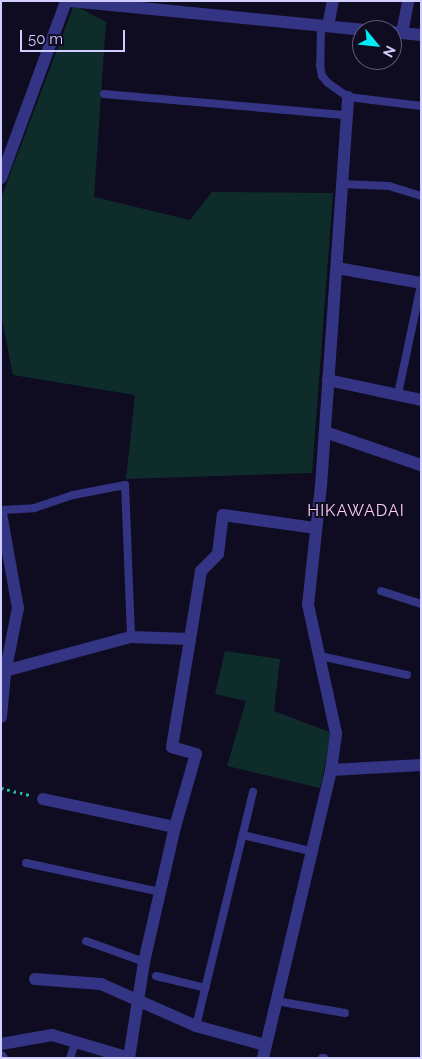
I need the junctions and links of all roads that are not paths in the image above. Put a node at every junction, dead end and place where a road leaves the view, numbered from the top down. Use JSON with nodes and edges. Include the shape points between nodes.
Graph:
{"nodes":[{"id":1,"x":68,"y":1,"type":"edge"},
{"id":2,"x":333,"y":1,"type":"edge"},
{"id":3,"x":408,"y":1,"type":"edge"},
{"id":4,"x":401,"y":20,"type":"edge"},
{"id":5,"x":325,"y":26,"type":"junction"},
{"id":6,"x":352,"y":29,"type":"edge"},
{"id":7,"x":402,"y":33,"type":"edge"},
{"id":8,"x":421,"y":35,"type":"edge"},
{"id":9,"x":104,"y":94,"type":"dead end"},
{"id":10,"x":348,"y":96,"type":"junction"},
{"id":11,"x":421,"y":106,"type":"edge"},
{"id":12,"x":346,"y":115,"type":"junction"},
{"id":13,"x":1,"y":178,"type":"edge"},
{"id":14,"x":343,"y":184,"type":"junction"},
{"id":15,"x":421,"y":196,"type":"edge"},
{"id":16,"x":337,"y":268,"type":"junction"},
{"id":17,"x":421,"y":284,"type":"edge"},
{"id":18,"x":328,"y":380,"type":"junction"},
{"id":19,"x":398,"y":394,"type":"junction"},
{"id":20,"x":421,"y":400,"type":"edge"},
{"id":21,"x":325,"y":432,"type":"junction"},
{"id":22,"x":421,"y":465,"type":"edge"},
{"id":23,"x":1,"y":512,"type":"edge"},
{"id":24,"x":316,"y":528,"type":"junction"},
{"id":25,"x":7,"y":569,"type":"edge"},
{"id":26,"x":381,"y":591,"type":"dead end"},
{"id":27,"x":421,"y":604,"type":"edge"},
{"id":28,"x":131,"y":637,"type":"junction"},
{"id":29,"x":190,"y":639,"type":"junction"},
{"id":30,"x":320,"y":656,"type":"junction"},
{"id":31,"x":3,"y":673,"type":"edge"},
{"id":32,"x":407,"y":674,"type":"dead end"},
{"id":33,"x":1,"y":717,"type":"edge"},
{"id":34,"x":421,"y":765,"type":"edge"},
{"id":35,"x":330,"y":770,"type":"junction"},
{"id":36,"x":253,"y":792,"type":"dead end"},
{"id":37,"x":43,"y":799,"type":"road end"},
{"id":38,"x":175,"y":827,"type":"junction"},
{"id":39,"x":242,"y":834,"type":"junction"},
{"id":40,"x":310,"y":851,"type":"junction"},
{"id":41,"x":26,"y":863,"type":"dead end"},
{"id":42,"x":160,"y":892,"type":"junction"},
{"id":43,"x":86,"y":941,"type":"dead end"},
{"id":44,"x":144,"y":962,"type":"junction"},
{"id":45,"x":156,"y":976,"type":"dead end"},
{"id":46,"x":35,"y":979,"type":"dead end"},
{"id":47,"x":206,"y":988,"type":"junction"},
{"id":48,"x":276,"y":1001,"type":"junction"},
{"id":49,"x":138,"y":1002,"type":"junction"},
{"id":50,"x":344,"y":1013,"type":"dead end"},
{"id":51,"x":196,"y":1026,"type":"junction"},
{"id":52,"x":76,"y":1041,"type":"junction"},
{"id":53,"x":1,"y":1044,"type":"edge"},
{"id":54,"x":265,"y":1045,"type":"junction"},
{"id":55,"x":70,"y":1058,"type":"edge"},
{"id":56,"x":263,"y":1058,"type":"edge"}],
"edges":[{"from":1,"to":5,"type":"street"},
{"from":1,"to":13,"type":"street"},
{"from":2,"to":5,"type":"street"},
{"from":3,"to":4,"type":"street"},
{"from":5,"to":6,"type":"street"},
{"from":5,"to":10,"type":"lane","via":[[322,76]]},
{"from":7,"to":8,"type":"street"},
{"from":9,"to":12,"type":"lane"},
{"from":10,"to":11,"type":"lane"},
{"from":10,"to":12,"type":"street"},
{"from":12,"to":14,"type":"street"},
{"from":14,"to":15,"type":"lane","via":[[389,186]]},
{"from":14,"to":16,"type":"street"},
{"from":16,"to":17,"type":"street"},
{"from":16,"to":18,"type":"street"},
{"from":17,"to":19,"type":"lane"},
{"from":18,"to":19,"type":"street"},
{"from":18,"to":21,"type":"street"},
{"from":19,"to":20,"type":"street"},
{"from":21,"to":22,"type":"street"},
{"from":21,"to":24,"type":"street"},
{"from":23,"to":25,"type":"street"},
{"from":23,"to":28,"type":"lane","via":[[34,508],[73,495],[126,486]]},
{"from":24,"to":29,"type":"street","via":[[223,514],[218,554],[201,571]]},
{"from":24,"to":30,"type":"street","via":[[308,605]]},
{"from":25,"to":31,"type":"street","via":[[18,608]]},
{"from":26,"to":27,"type":"lane"},
{"from":28,"to":29,"type":"street"},
{"from":28,"to":31,"type":"street"},
{"from":29,"to":38,"type":"street","via":[[172,747],[196,754]]},
{"from":30,"to":32,"type":"lane"},
{"from":30,"to":35,"type":"street","via":[[336,733]]},
{"from":31,"to":33,"type":"street"},
{"from":34,"to":35,"type":"street"},
{"from":35,"to":40,"type":"street"},
{"from":36,"to":39,"type":"lane"},
{"from":37,"to":38,"type":"street"},
{"from":38,"to":42,"type":"street"},
{"from":39,"to":40,"type":"lane"},
{"from":39,"to":47,"type":"lane"},
{"from":40,"to":48,"type":"street"},
{"from":41,"to":42,"type":"lane"},
{"from":42,"to":44,"type":"street"},
{"from":43,"to":44,"type":"lane"},
{"from":44,"to":49,"type":"street"},
{"from":45,"to":47,"type":"lane"},
{"from":46,"to":49,"type":"street","via":[[101,984]]},
{"from":47,"to":51,"type":"lane"},
{"from":48,"to":50,"type":"lane"},
{"from":48,"to":54,"type":"street"},
{"from":49,"to":51,"type":"street"},
{"from":49,"to":52,"type":"street","via":[[129,1058]]},
{"from":51,"to":54,"type":"street"},
{"from":52,"to":53,"type":"street","via":[[52,1035]]},
{"from":52,"to":55,"type":"lane"},
{"from":54,"to":56,"type":"street"}]}
